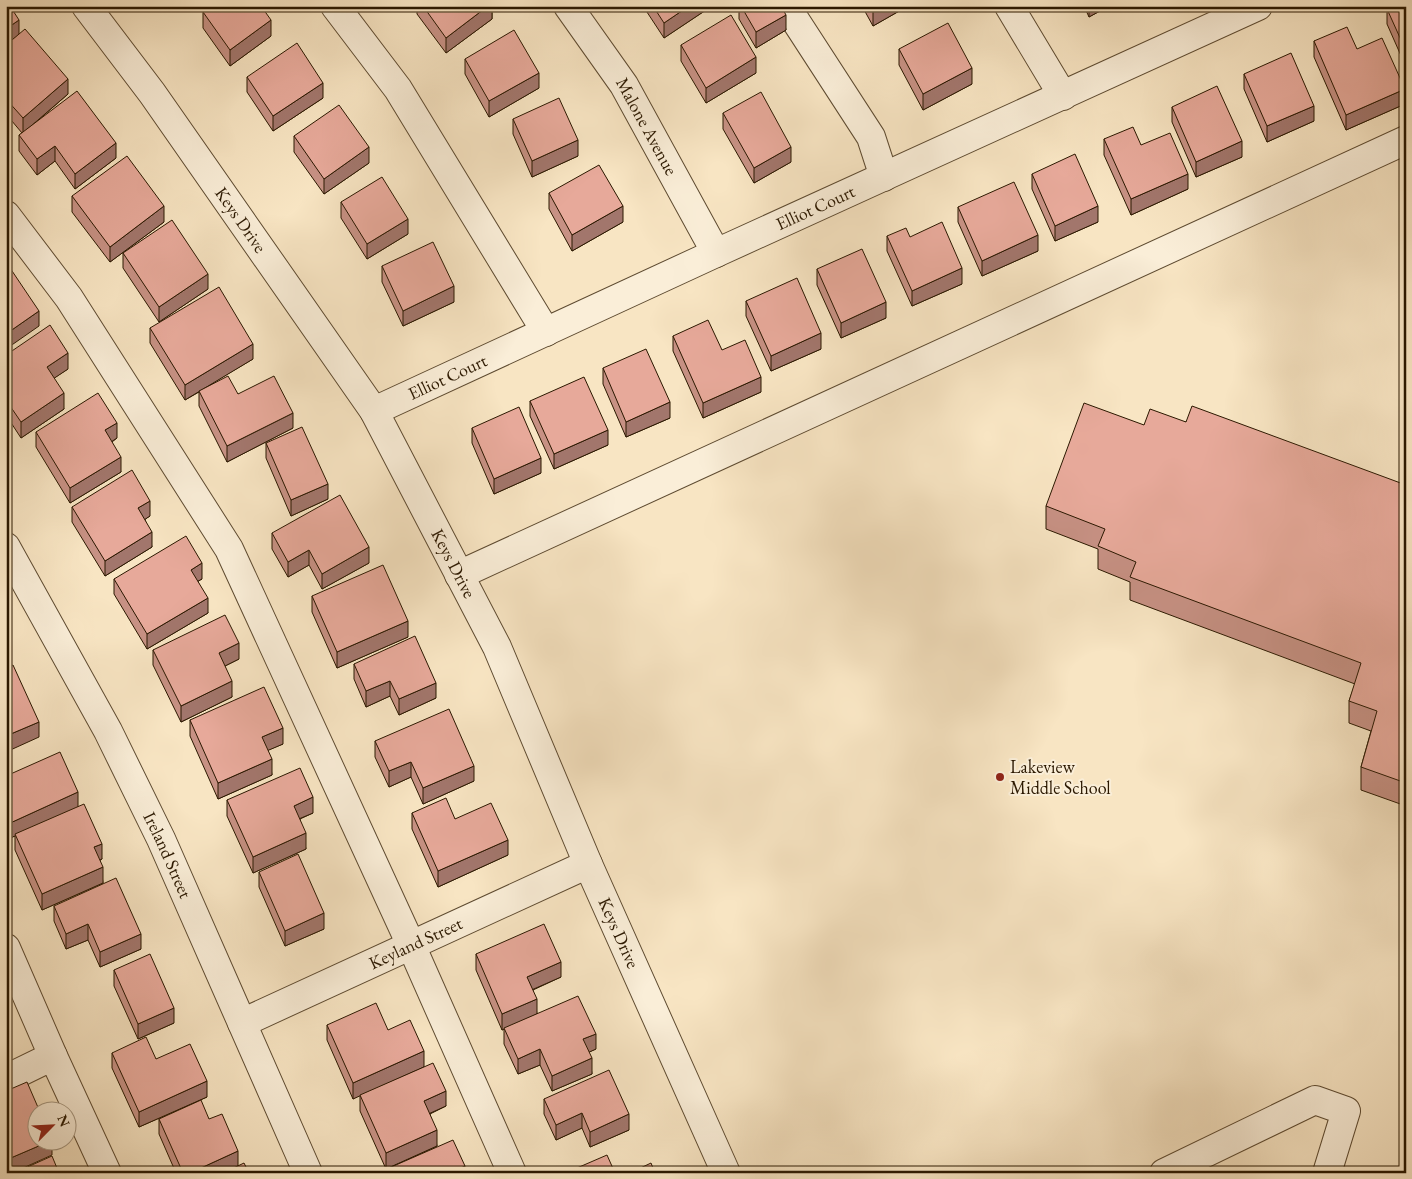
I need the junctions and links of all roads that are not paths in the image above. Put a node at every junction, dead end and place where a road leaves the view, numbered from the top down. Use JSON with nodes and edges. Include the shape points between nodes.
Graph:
{"nodes":[{"id":1,"x":86,"y":6,"type":"edge"},
{"id":2,"x":336,"y":6,"type":"edge"},
{"id":3,"x":568,"y":6,"type":"edge"},
{"id":4,"x":786,"y":6,"type":"edge"},
{"id":5,"x":1008,"y":6,"type":"edge"},
{"id":6,"x":1258,"y":6,"type":"edge"},
{"id":7,"x":1220,"y":14,"type":"edge"},
{"id":8,"x":1063,"y":96,"type":"junction"},
{"id":9,"x":1406,"y":140,"type":"edge"},
{"id":10,"x":884,"y":177,"type":"junction"},
{"id":11,"x":6,"y":215,"type":"edge"},
{"id":12,"x":716,"y":253,"type":"junction"},
{"id":13,"x":546,"y":332,"type":"junction"},
{"id":14,"x":374,"y":411,"type":"junction"},
{"id":15,"x":6,"y":547,"type":"edge"},
{"id":16,"x":459,"y":575,"type":"junction"},
{"id":17,"x":588,"y":864,"type":"junction"},
{"id":18,"x":410,"y":945,"type":"junction"},
{"id":19,"x":6,"y":948,"type":"edge"},
{"id":20,"x":242,"y":1022,"type":"junction"},
{"id":21,"x":54,"y":1056,"type":"junction"},
{"id":22,"x":6,"y":1079,"type":"edge"},
{"id":23,"x":1172,"y":1171,"type":"edge"},
{"id":24,"x":107,"y":1173,"type":"edge"},
{"id":25,"x":308,"y":1173,"type":"edge"},
{"id":26,"x":512,"y":1173,"type":"edge"},
{"id":27,"x":726,"y":1173,"type":"edge"},
{"id":28,"x":1327,"y":1173,"type":"edge"}],
"edges":[{"from":1,"to":14,"type":"street","name":"Keys Drive","via":[[152,93]]},
{"from":2,"to":13,"type":"street","via":[[398,89]]},
{"from":3,"to":12,"type":"street","name":"Malone Avenue","via":[[624,85]]},
{"from":4,"to":10,"type":"street","via":[[871,137]]},
{"from":5,"to":8,"type":"street"},
{"from":6,"to":7,"type":"street","name":"Elliot Court"},
{"from":7,"to":8,"type":"street","name":"Elliot Court"},
{"from":8,"to":10,"type":"street","name":"Elliot Court"},
{"from":9,"to":16,"type":"street"},
{"from":10,"to":12,"type":"street","name":"Elliot Court"},
{"from":11,"to":18,"type":"street","via":[[69,298],[229,549]]},
{"from":12,"to":13,"type":"street","name":"Elliot Court"},
{"from":13,"to":14,"type":"street","name":"Elliot Court"},
{"from":14,"to":16,"type":"street","name":"Keys Drive"},
{"from":15,"to":20,"type":"street","name":"Ireland Street","via":[[108,731],[161,840]]},
{"from":16,"to":17,"type":"street","name":"Keys Drive","via":[[497,647]]},
{"from":17,"to":18,"type":"street","name":"Keyland Street"},
{"from":17,"to":27,"type":"street","name":"Keys Drive"},
{"from":18,"to":20,"type":"street","name":"Keyland Street"},
{"from":18,"to":26,"type":"street"},
{"from":19,"to":21,"type":"street"},
{"from":20,"to":25,"type":"street","name":"Ireland Street"},
{"from":21,"to":22,"type":"street"},
{"from":21,"to":24,"type":"street"},
{"from":23,"to":28,"type":"street","via":[[1315,1100],[1346,1111]]}]}
